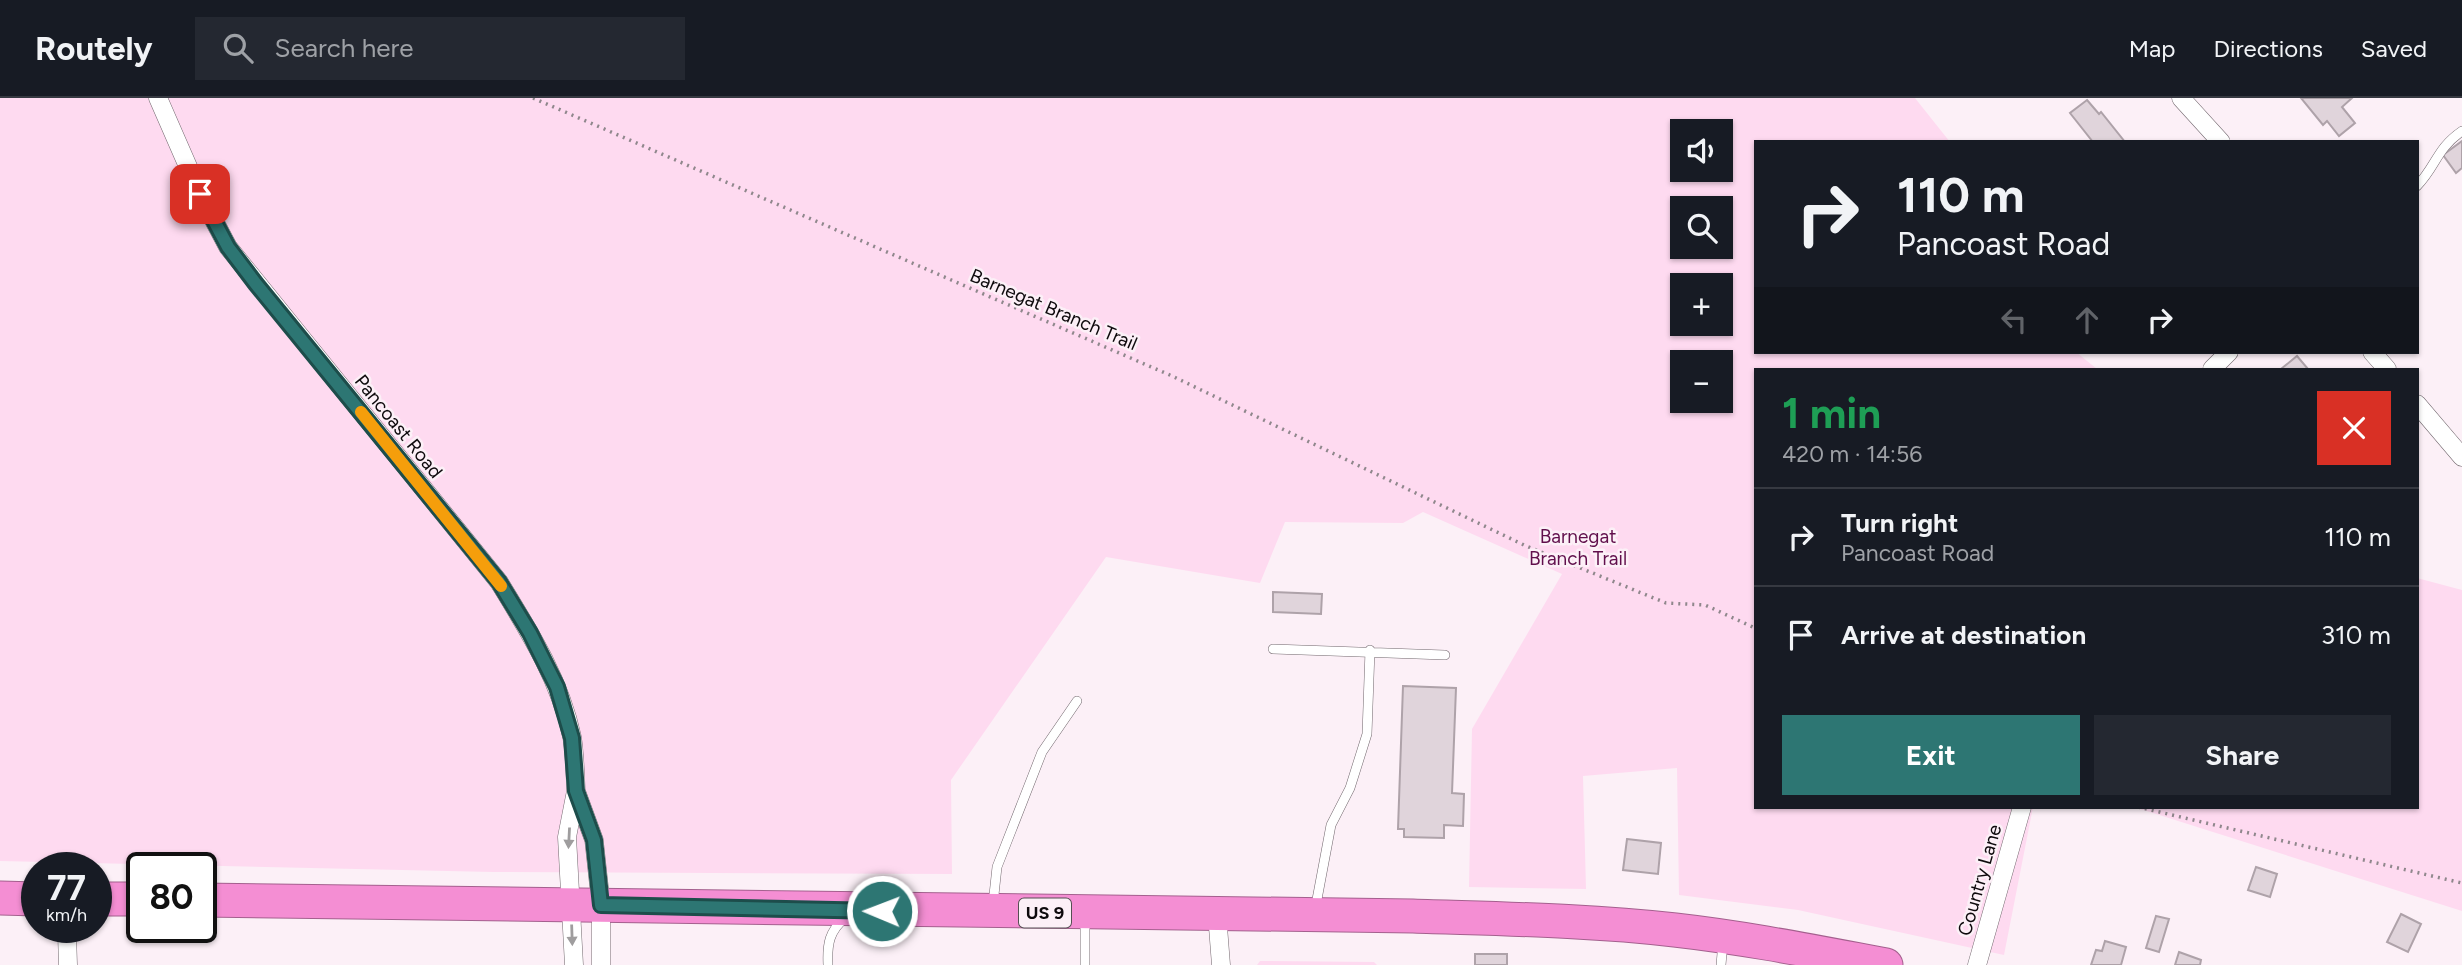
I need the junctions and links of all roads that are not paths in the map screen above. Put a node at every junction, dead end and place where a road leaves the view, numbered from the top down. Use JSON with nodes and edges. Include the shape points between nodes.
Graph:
{"nodes":[{"id":1,"x":158,"y":98,"type":"edge"},
{"id":2,"x":2181,"y":98,"type":"edge"},
{"id":3,"x":2462,"y":131,"type":"edge"},
{"id":4,"x":2219,"y":140,"type":"edge"},
{"id":5,"x":2419,"y":184,"type":"edge"},
{"id":6,"x":2227,"y":354,"type":"edge"},
{"id":7,"x":2374,"y":354,"type":"edge"},
{"id":8,"x":2213,"y":368,"type":"edge"},
{"id":9,"x":2386,"y":368,"type":"edge"},
{"id":10,"x":2419,"y":406,"type":"edge"},
{"id":11,"x":2462,"y":457,"type":"edge"},
{"id":12,"x":1273,"y":649,"type":"dead end"},
{"id":13,"x":1370,"y":650,"type":"junction"},
{"id":14,"x":1446,"y":655,"type":"dead end"},
{"id":15,"x":1077,"y":701,"type":"dead end"},
{"id":16,"x":576,"y":791,"type":"junction"},
{"id":17,"x":2021,"y":809,"type":"edge"},
{"id":18,"x":0,"y":898,"type":"edge"},
{"id":19,"x":21,"y":899,"type":"edge"},
{"id":20,"x":217,"y":900,"type":"edge"},
{"id":21,"x":586,"y":905,"type":"junction"},
{"id":22,"x":854,"y":910,"type":"junction"},
{"id":23,"x":992,"y":912,"type":"junction"},
{"id":24,"x":1086,"y":913,"type":"junction"},
{"id":25,"x":1217,"y":914,"type":"junction"},
{"id":26,"x":1314,"y":915,"type":"junction"},
{"id":27,"x":67,"y":943,"type":"edge"},
{"id":28,"x":1722,"y":951,"type":"edge"},
{"id":29,"x":68,"y":965,"type":"edge"},
{"id":30,"x":574,"y":965,"type":"edge"},
{"id":31,"x":601,"y":965,"type":"edge"},
{"id":32,"x":828,"y":965,"type":"edge"},
{"id":33,"x":1085,"y":965,"type":"edge"},
{"id":34,"x":1221,"y":965,"type":"edge"},
{"id":35,"x":1886,"y":965,"type":"edge"},
{"id":36,"x":1976,"y":965,"type":"edge"}],
"edges":[{"from":1,"to":16,"type":"street","name":"Pancoast Road","via":[[228,247],[499,582],[530,633],[557,687],[572,738]]},
{"from":2,"to":4,"type":"street"},
{"from":3,"to":5,"type":"lane","via":[[2438,151]]},
{"from":6,"to":8,"type":"street"},
{"from":7,"to":9,"type":"street"},
{"from":10,"to":11,"type":"street"},
{"from":12,"to":13,"type":"lane"},
{"from":13,"to":14,"type":"lane"},
{"from":13,"to":26,"type":"lane","via":[[1367,734],[1350,788],[1331,825]]},
{"from":15,"to":23,"type":"lane","via":[[1042,752],[1032,776],[997,867]]},
{"from":16,"to":21,"type":"street","name":"Pancoast Road","one_way":true,"via":[[567,837]]},
{"from":16,"to":21,"type":"street","name":"Pancoast Road","via":[[594,840]]},
{"from":17,"to":36,"type":"street","name":"Country Lane"},
{"from":18,"to":19,"type":"highway"},
{"from":20,"to":21,"type":"highway","number":"US 9"},
{"from":21,"to":22,"type":"highway","number":"US 9"},
{"from":21,"to":30,"type":"street","name":"Pancoast Road","one_way":true},
{"from":21,"to":31,"type":"street","name":"Pancoast Road"},
{"from":22,"to":23,"type":"highway","number":"US 9"},
{"from":22,"to":32,"type":"lane","via":[[831,934]]},
{"from":23,"to":24,"type":"highway","number":"US 9"},
{"from":24,"to":25,"type":"highway","number":"US 9"},
{"from":24,"to":33,"type":"lane"},
{"from":25,"to":26,"type":"highway","number":"US 9"},
{"from":25,"to":34,"type":"street"},
{"from":26,"to":28,"type":"highway","number":"US 9","via":[[1582,922]]},
{"from":27,"to":29,"type":"street"},
{"from":28,"to":35,"type":"highway","number":"US 9"}]}
